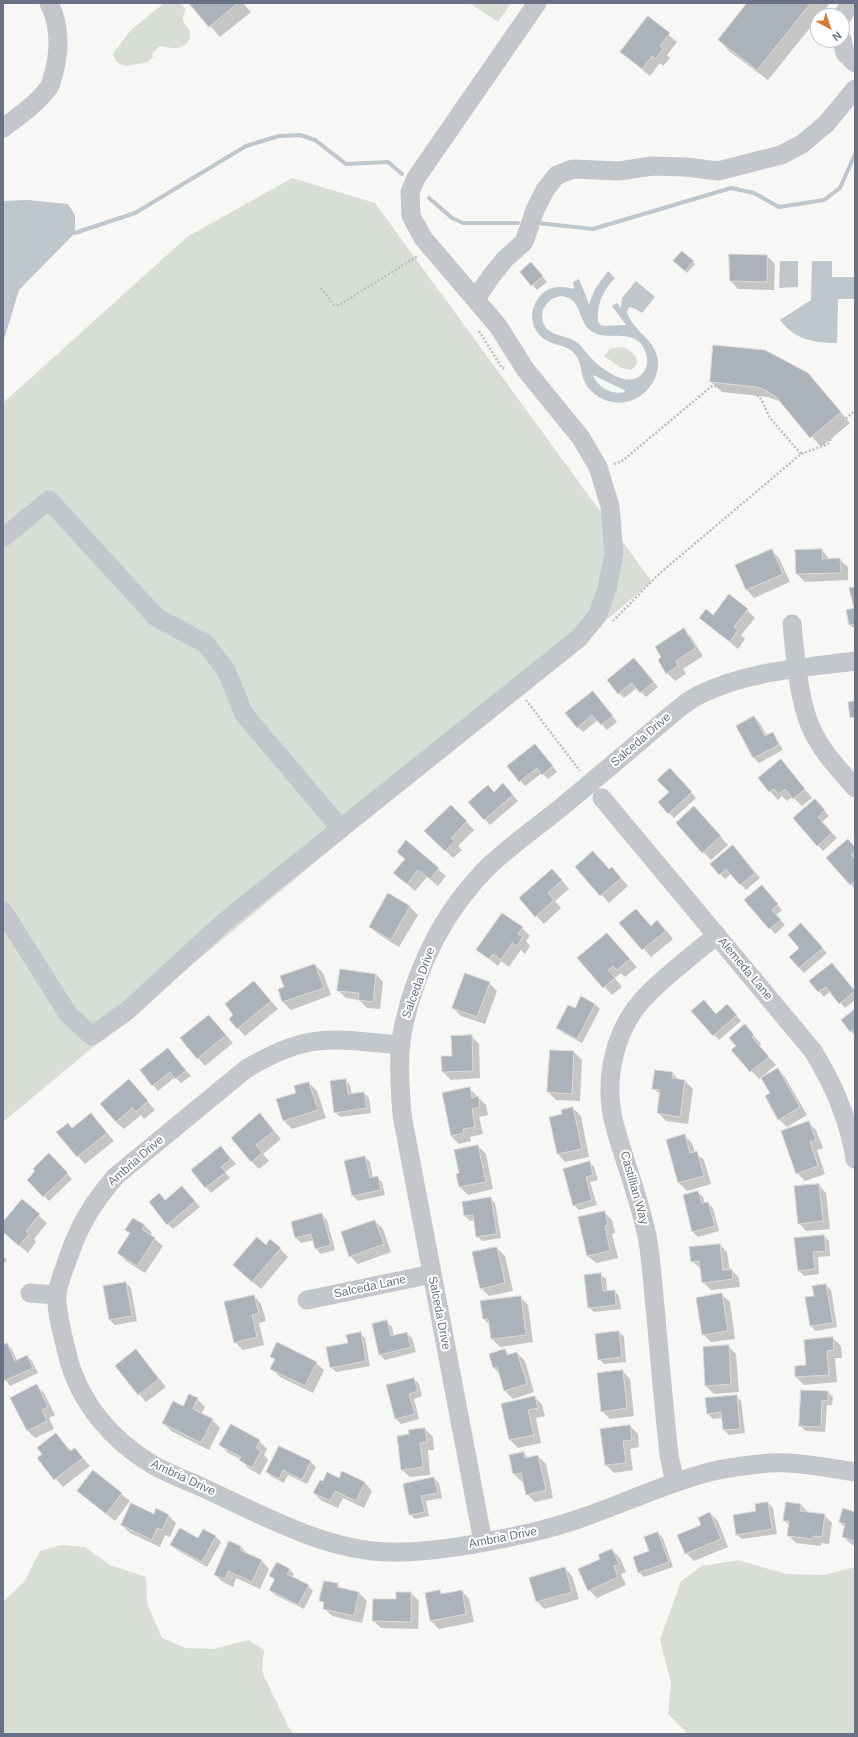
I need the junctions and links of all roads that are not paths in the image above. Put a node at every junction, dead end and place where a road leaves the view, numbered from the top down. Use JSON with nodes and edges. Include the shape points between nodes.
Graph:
{"nodes":[{"id":1,"x":49,"y":3,"type":"edge"},
{"id":2,"x":537,"y":3,"type":"edge"},
{"id":3,"x":844,"y":48,"type":"edge"},
{"id":4,"x":855,"y":63,"type":"edge"},
{"id":5,"x":855,"y":89,"type":"edge"},
{"id":6,"x":3,"y":128,"type":"edge"},
{"id":7,"x":477,"y":300,"type":"junction"},
{"id":8,"x":3,"y":538,"type":"edge"},
{"id":9,"x":792,"y":624,"type":"dead end"},
{"id":10,"x":855,"y":661,"type":"edge"},
{"id":11,"x":797,"y":669,"type":"junction"},
{"id":12,"x":855,"y":788,"type":"edge"},
{"id":13,"x":602,"y":798,"type":"dead end"},
{"id":14,"x":341,"y":829,"type":"junction"},
{"id":15,"x":3,"y":911,"type":"edge"},
{"id":16,"x":717,"y":935,"type":"junction"},
{"id":17,"x":401,"y":1045,"type":"junction"},
{"id":18,"x":855,"y":1159,"type":"edge"},
{"id":19,"x":432,"y":1274,"type":"junction"},
{"id":20,"x":30,"y":1293,"type":"dead end"},
{"id":21,"x":57,"y":1295,"type":"junction"},
{"id":22,"x":307,"y":1300,"type":"dead end"},
{"id":23,"x":855,"y":1472,"type":"edge"},
{"id":24,"x":675,"y":1483,"type":"junction"},
{"id":25,"x":483,"y":1542,"type":"junction"}],
"edges":[{"from":1,"to":6,"type":"street","via":[[54,13],[58,38],[58,57],[50,86]]},
{"from":2,"to":7,"type":"street","via":[[416,178],[410,192],[411,216],[423,238]]},
{"from":3,"to":4,"type":"street","via":[[845,53]]},
{"from":5,"to":7,"type":"street","via":[[826,124],[802,144],[781,155],[718,171],[652,166],[618,171],[573,169],[557,176],[545,190],[535,210],[524,242],[492,275]]},
{"from":7,"to":14,"type":"street","via":[[498,326],[522,365],[582,438],[598,467],[610,506],[614,554],[606,588],[597,616],[579,638]]},
{"from":8,"to":14,"type":"street","via":[[48,500],[157,618],[205,643],[226,670],[244,714]]},
{"from":9,"to":11,"type":"street"},
{"from":10,"to":11,"type":"street","name":"Salceda Drive"},
{"from":11,"to":12,"type":"street","via":[[806,715],[812,731],[822,749]]},
{"from":11,"to":17,"type":"street","name":"Salceda Drive","via":[[741,679],[698,696],[678,709],[490,866],[450,913],[435,938],[411,999]]},
{"from":13,"to":16,"type":"street","name":"Alemeda Lane"},
{"from":14,"to":15,"type":"street","via":[[224,922],[127,1011],[92,1036],[68,1014]]},
{"from":16,"to":18,"type":"street","name":"Alemeda Lane","via":[[823,1067],[848,1124]]},
{"from":16,"to":24,"type":"street","name":"Castillian Way","via":[[647,994],[624,1030],[615,1053],[610,1078],[614,1122],[647,1237],[669,1456]]},
{"from":17,"to":19,"type":"street","name":"Salceda Drive","via":[[402,1114]]},
{"from":17,"to":21,"type":"street","name":"Ambria Drive","via":[[334,1040],[311,1042],[287,1048],[246,1069],[116,1176],[98,1197],[75,1237]]},
{"from":19,"to":22,"type":"street","name":"Salceda Lane"},
{"from":19,"to":25,"type":"street","name":"Salceda Drive"},
{"from":20,"to":21,"type":"street"},
{"from":21,"to":25,"type":"street","name":"Ambria Drive","via":[[70,1366],[87,1403],[114,1436],[156,1467],[322,1540],[354,1548],[388,1552],[433,1551]]},
{"from":23,"to":24,"type":"street","name":"Ambria Drive","via":[[810,1465],[762,1464],[709,1472]]},
{"from":24,"to":25,"type":"street","name":"Ambria Drive","via":[[582,1518],[528,1534]]}]}
